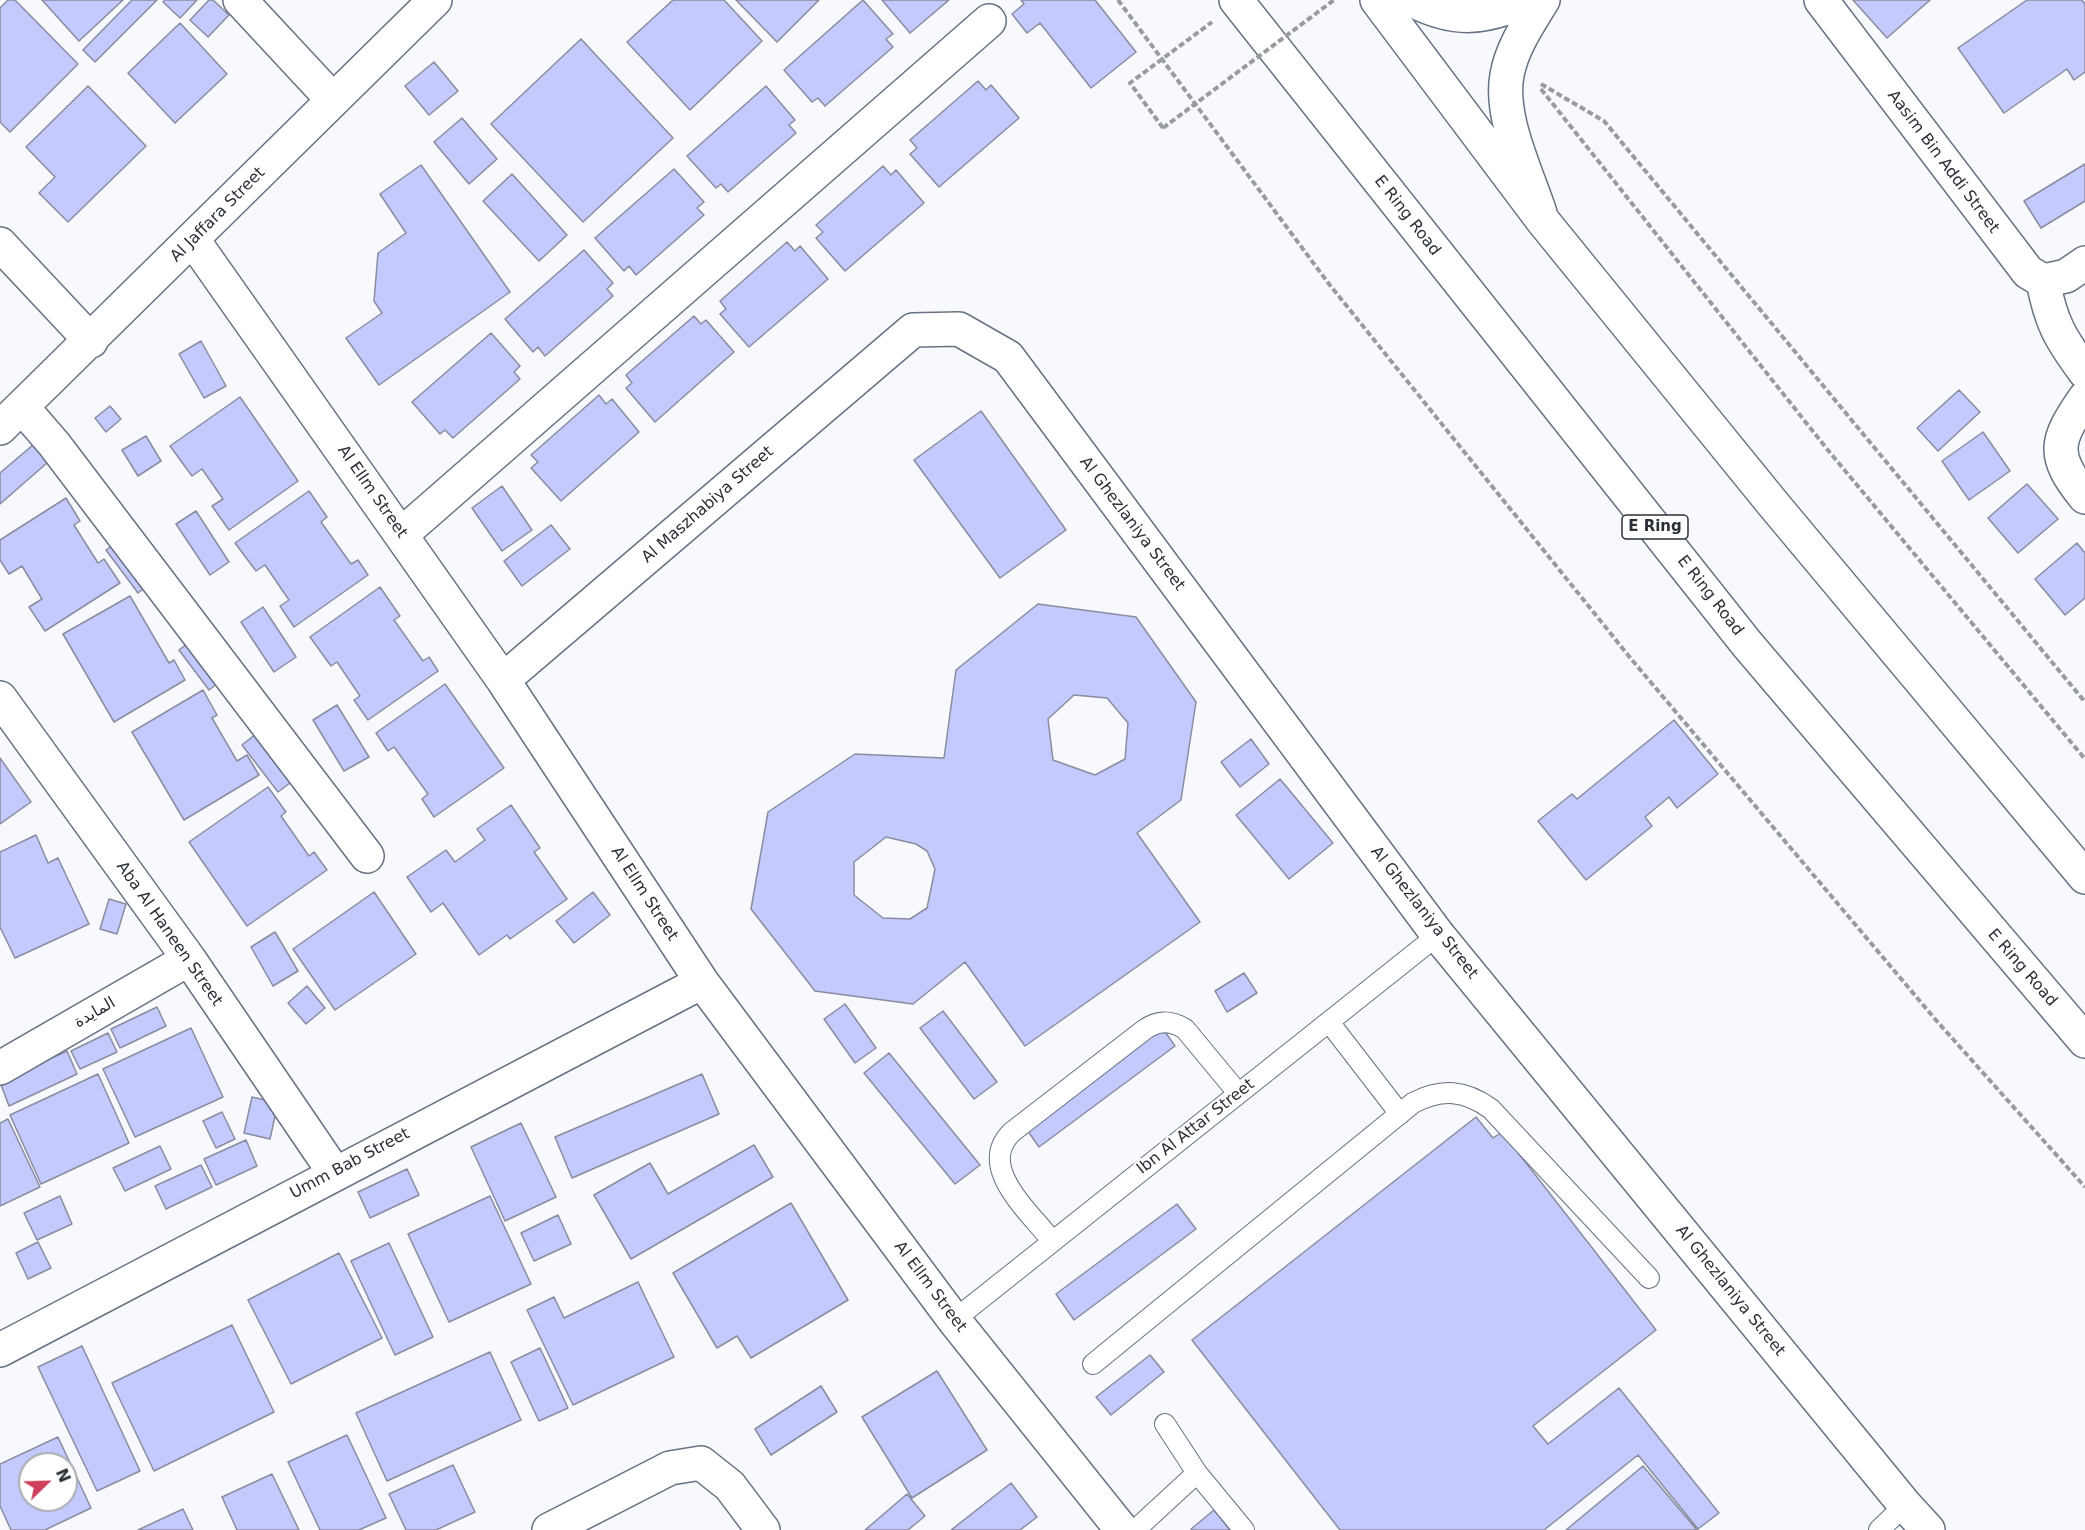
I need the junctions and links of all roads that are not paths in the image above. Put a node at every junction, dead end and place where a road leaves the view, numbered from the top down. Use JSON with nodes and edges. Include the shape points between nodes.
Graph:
{"nodes":[{"id":1,"x":240,"y":0,"type":"edge"},
{"id":2,"x":435,"y":0,"type":"edge"},
{"id":3,"x":1377,"y":0,"type":"edge"},
{"id":4,"x":1412,"y":0,"type":"edge"},
{"id":5,"x":1529,"y":0,"type":"edge"},
{"id":6,"x":1543,"y":0,"type":"edge"},
{"id":7,"x":1821,"y":0,"type":"edge"},
{"id":8,"x":1237,"y":2,"type":"edge"},
{"id":9,"x":989,"y":21,"type":"dead end"},
{"id":10,"x":333,"y":100,"type":"junction"},
{"id":11,"x":1543,"y":221,"type":"junction"},
{"id":12,"x":193,"y":240,"type":"junction"},
{"id":13,"x":0,"y":244,"type":"edge"},
{"id":14,"x":2070,"y":280,"type":"edge"},
{"id":15,"x":913,"y":330,"type":"joint"},
{"id":16,"x":91,"y":341,"type":"junction"},
{"id":17,"x":2085,"y":372,"type":"edge"},
{"id":18,"x":2085,"y":398,"type":"edge"},
{"id":19,"x":11,"y":418,"type":"edge"},
{"id":20,"x":2085,"y":497,"type":"edge"},
{"id":21,"x":402,"y":534,"type":"junction"},
{"id":22,"x":503,"y":680,"type":"junction"},
{"id":23,"x":0,"y":698,"type":"edge"},
{"id":24,"x":367,"y":856,"type":"dead end"},
{"id":25,"x":2085,"y":878,"type":"edge"},
{"id":26,"x":1438,"y":935,"type":"junction"},
{"id":27,"x":189,"y":959,"type":"junction"},
{"id":28,"x":702,"y":982,"type":"junction"},
{"id":29,"x":1329,"y":1022,"type":"junction"},
{"id":30,"x":2085,"y":1041,"type":"edge"},
{"id":31,"x":0,"y":1068,"type":"edge"},
{"id":32,"x":1238,"y":1094,"type":"junction"},
{"id":33,"x":1400,"y":1114,"type":"junction"},
{"id":34,"x":334,"y":1172,"type":"junction"},
{"id":35,"x":1052,"y":1241,"type":"junction"},
{"id":36,"x":1649,"y":1278,"type":"dead end"},
{"id":37,"x":954,"y":1320,"type":"junction"},
{"id":38,"x":0,"y":1350,"type":"edge"},
{"id":39,"x":1093,"y":1364,"type":"dead end"},
{"id":40,"x":1165,"y":1424,"type":"dead end"},
{"id":41,"x":1197,"y":1473,"type":"junction"},
{"id":42,"x":1905,"y":1505,"type":"junction"},
{"id":43,"x":549,"y":1530,"type":"edge"},
{"id":44,"x":764,"y":1530,"type":"edge"},
{"id":45,"x":1122,"y":1530,"type":"edge"},
{"id":46,"x":1135,"y":1530,"type":"edge"},
{"id":47,"x":1244,"y":1530,"type":"edge"},
{"id":48,"x":1879,"y":1530,"type":"edge"},
{"id":49,"x":1928,"y":1530,"type":"edge"}],
"edges":[{"from":1,"to":10,"type":"street"},
{"from":2,"to":10,"type":"street","name":"Al Jaffara Street"},
{"from":3,"to":11,"type":"street"},
{"from":4,"to":5,"type":"street","via":[[1447,15],[1465,16],[1498,12]]},
{"from":6,"to":11,"type":"street","via":[[1514,52],[1506,98],[1508,118]]},
{"from":7,"to":14,"type":"street","name":"Aasim Bin Addi Street","via":[[2028,272]]},
{"from":8,"to":30,"type":"street","name":"E Ring Road","number":"E Ring","via":[[1748,644]]},
{"from":9,"to":21,"type":"street"},
{"from":10,"to":12,"type":"street","name":"Al Jaffara Street"},
{"from":11,"to":25,"type":"street"},
{"from":12,"to":16,"type":"street","name":"Al Jaffara Street"},
{"from":12,"to":21,"type":"street","name":"Al Ellm Street"},
{"from":13,"to":16,"type":"street"},
{"from":14,"to":17,"type":"street","via":[[2055,328]]},
{"from":15,"to":22,"type":"street","name":"Al Maszhabiya Street"},
{"from":15,"to":26,"type":"street","name":"Al Ghezlaniya Street","via":[[959,329],[1008,357]]},
{"from":16,"to":19,"type":"street","name":"Al Jaffara Street"},
{"from":18,"to":20,"type":"street","via":[[2065,426],[2061,442],[2067,475]]},
{"from":19,"to":24,"type":"street","via":[[54,444]]},
{"from":21,"to":22,"type":"street","name":"Al Ellm Street"},
{"from":22,"to":28,"type":"street","name":"Al Ellm Street"},
{"from":23,"to":27,"type":"street","name":"Aba Al Haneen Street"},
{"from":26,"to":29,"type":"lane","name":"Ibn Al Attar Street"},
{"from":26,"to":42,"type":"street","name":"Al Ghezlaniya Street"},
{"from":27,"to":31,"type":"street","name":"المايدة"},
{"from":27,"to":34,"type":"street","name":"Aba Al Haneen Street"},
{"from":28,"to":34,"type":"street","name":"Umm Bab Street"},
{"from":28,"to":37,"type":"street","name":"Al Ellm Street"},
{"from":29,"to":32,"type":"lane","name":"Ibn Al Attar Street"},
{"from":29,"to":33,"type":"lane"},
{"from":32,"to":35,"type":"lane","name":"Ibn Al Attar Street"},
{"from":32,"to":35,"type":"lane","via":[[1185,1029],[1164,1022],[1144,1030],[1012,1132],[999,1151],[1000,1173]]},
{"from":33,"to":36,"type":"lane","via":[[1428,1095],[1462,1093],[1478,1100],[1491,1109]]},
{"from":33,"to":39,"type":"lane"},
{"from":34,"to":38,"type":"street","name":"Umm Bab Street"},
{"from":35,"to":37,"type":"lane","name":"Ibn Al Attar Street"},
{"from":37,"to":45,"type":"street","name":"Al Ellm Street"},
{"from":40,"to":41,"type":"lane"},
{"from":41,"to":46,"type":"lane"},
{"from":41,"to":47,"type":"lane"},
{"from":42,"to":48,"type":"lane"},
{"from":42,"to":49,"type":"street","name":"Al Ghezlaniya Street"},
{"from":43,"to":44,"type":"street","via":[[670,1468],[701,1463],[730,1486]]}]}
